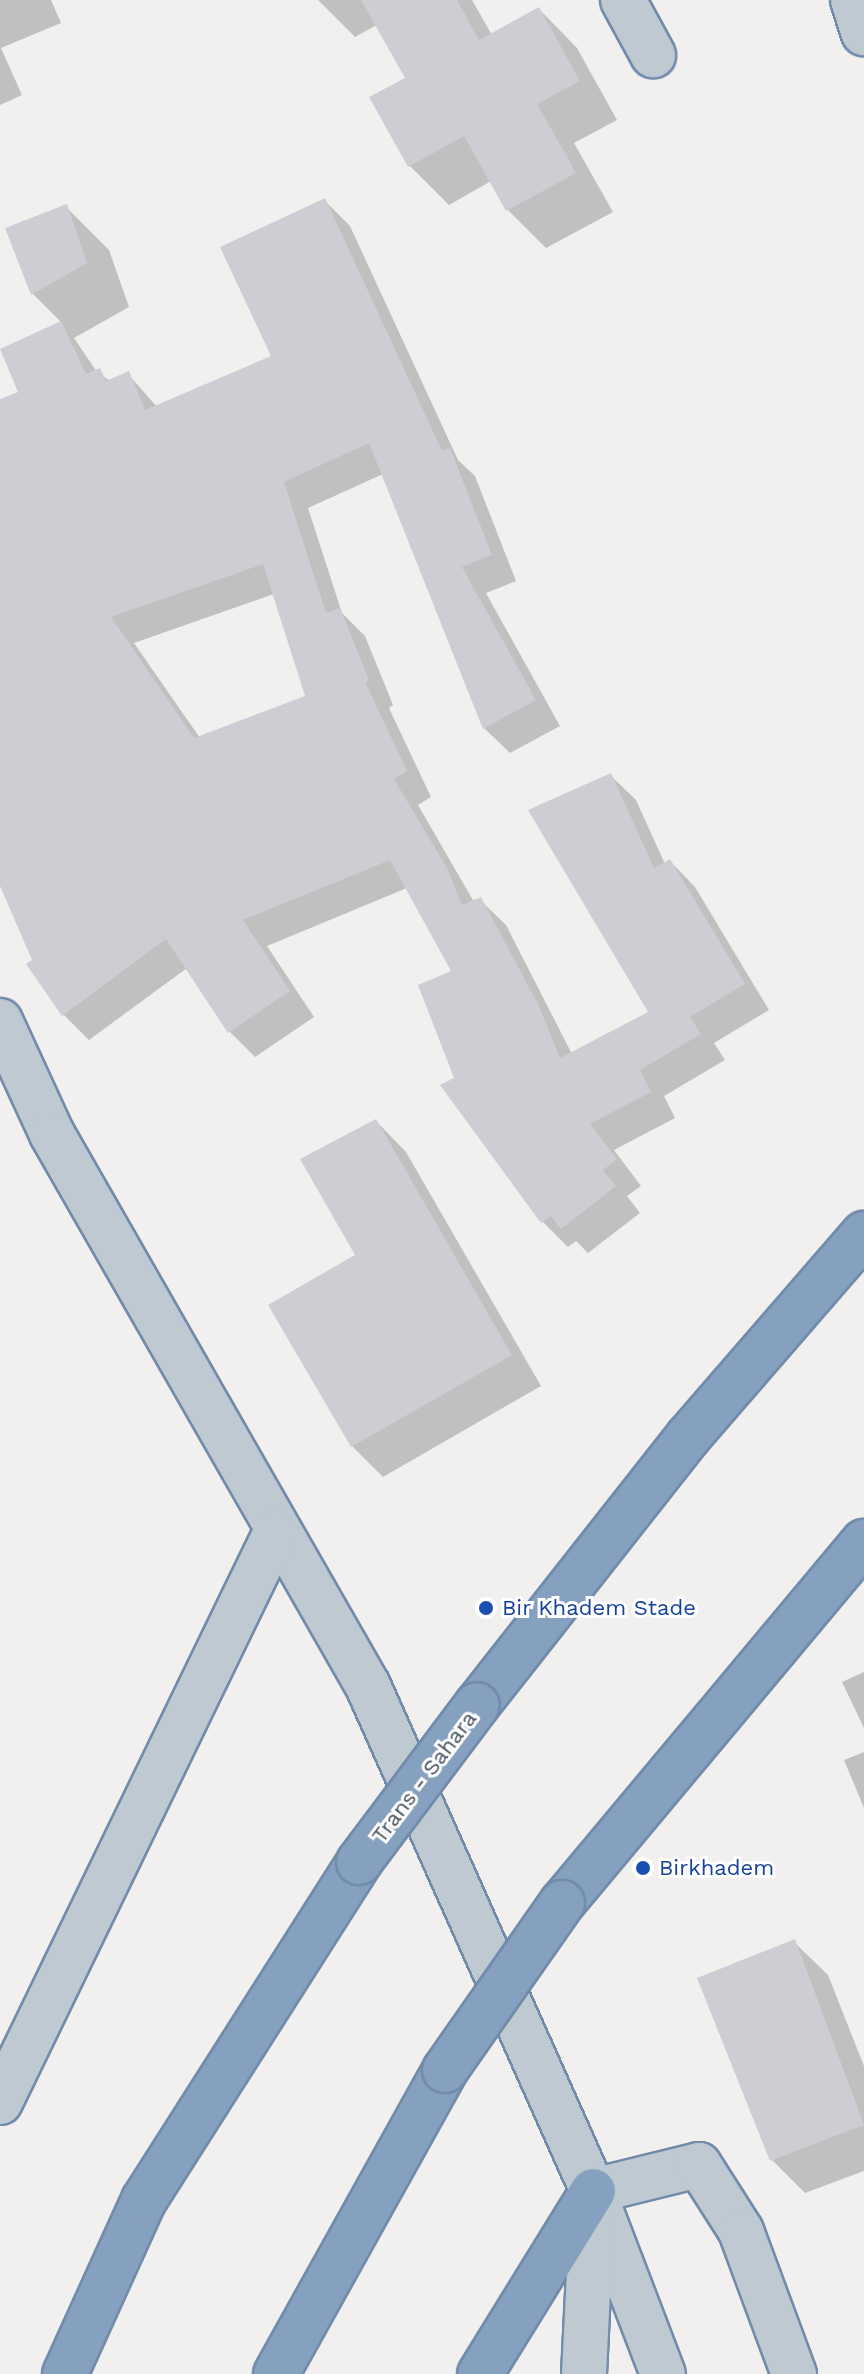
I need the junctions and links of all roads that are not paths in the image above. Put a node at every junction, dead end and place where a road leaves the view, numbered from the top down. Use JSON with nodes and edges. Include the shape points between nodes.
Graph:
{"nodes":[{"id":1,"x":623,"y":0,"type":"edge"},
{"id":2,"x":853,"y":0,"type":"edge"},
{"id":3,"x":864,"y":33,"type":"edge"},
{"id":4,"x":653,"y":55,"type":"dead end"},
{"id":5,"x":0,"y":1021,"type":"edge"},
{"id":6,"x":864,"y":1234,"type":"edge"},
{"id":7,"x":276,"y":1532,"type":"junction"},
{"id":8,"x":864,"y":1542,"type":"edge"},
{"id":9,"x":0,"y":2102,"type":"edge"},
{"id":10,"x":593,"y":2191,"type":"junction"},
{"id":11,"x":586,"y":2373,"type":"edge"},
{"id":12,"x":65,"y":2374,"type":"edge"},
{"id":13,"x":276,"y":2374,"type":"edge"},
{"id":14,"x":480,"y":2374,"type":"edge"},
{"id":15,"x":663,"y":2374,"type":"edge"},
{"id":16,"x":794,"y":2374,"type":"edge"}],
"edges":[{"from":1,"to":4,"type":"street"},
{"from":2,"to":3,"type":"street"},
{"from":5,"to":7,"type":"street","via":[[52,1134]]},
{"from":6,"to":12,"type":"highway","name":"Trans - Sahara","bridge":true,"via":[[688,1437],[359,1862],[144,2200]]},
{"from":7,"to":9,"type":"street"},
{"from":7,"to":10,"type":"street","via":[[368,1686]]},
{"from":8,"to":13,"type":"highway","bridge":true,"via":[[562,1903],[445,2070]]},
{"from":10,"to":11,"type":"street"},
{"from":10,"to":14,"type":"highway"},
{"from":10,"to":15,"type":"street"},
{"from":10,"to":16,"type":"street","via":[[699,2165],[741,2231]]}]}
